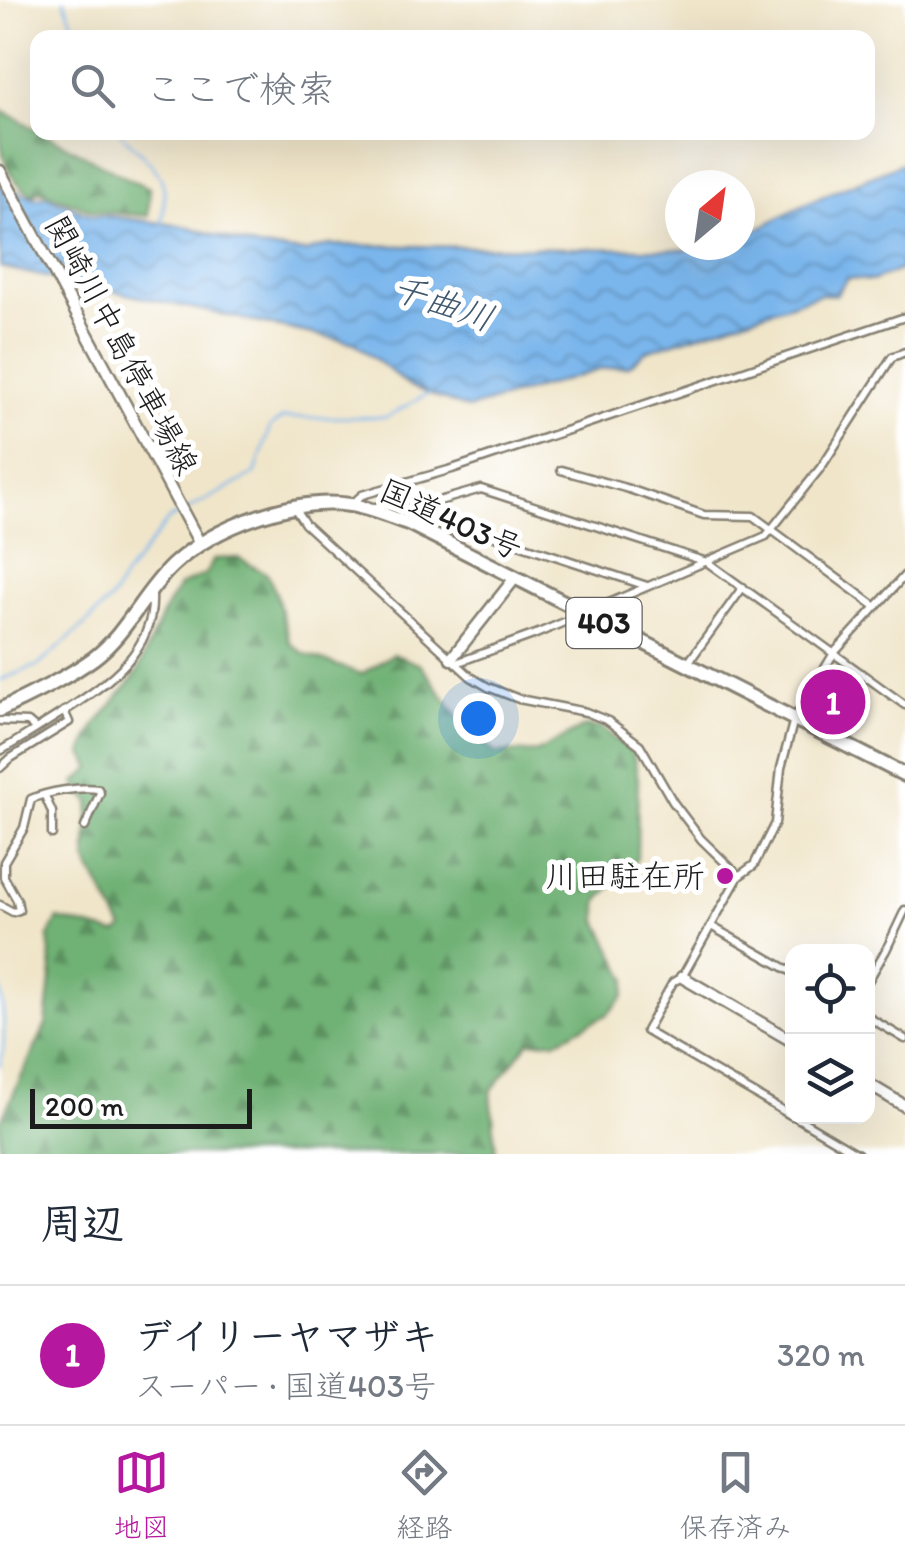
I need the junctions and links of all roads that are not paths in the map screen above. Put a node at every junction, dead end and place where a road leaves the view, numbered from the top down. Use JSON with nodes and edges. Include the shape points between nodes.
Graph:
{"nodes":[{"id":1,"x":0,"y":171,"type":"edge"},
{"id":2,"x":905,"y":317,"type":"edge"},
{"id":3,"x":905,"y":352,"type":"edge"},
{"id":4,"x":561,"y":470,"type":"dead end"},
{"id":5,"x":318,"y":504,"type":"junction"},
{"id":6,"x":351,"y":506,"type":"junction"},
{"id":7,"x":294,"y":508,"type":"junction"},
{"id":8,"x":410,"y":509,"type":"junction"},
{"id":9,"x":370,"y":510,"type":"junction"},
{"id":10,"x":304,"y":522,"type":"junction"},
{"id":11,"x":773,"y":530,"type":"junction"},
{"id":12,"x":198,"y":539,"type":"junction"},
{"id":13,"x":707,"y":562,"type":"junction"},
{"id":14,"x":905,"y":576,"type":"edge"},
{"id":15,"x":515,"y":578,"type":"junction"},
{"id":16,"x":647,"y":586,"type":"junction"},
{"id":17,"x":742,"y":587,"type":"junction"},
{"id":18,"x":152,"y":588,"type":"junction"},
{"id":19,"x":876,"y":607,"type":"junction"},
{"id":20,"x":586,"y":613,"type":"junction"},
{"id":21,"x":834,"y":654,"type":"junction"},
{"id":22,"x":453,"y":661,"type":"junction"},
{"id":23,"x":686,"y":666,"type":"junction"},
{"id":24,"x":905,"y":705,"type":"edge"},
{"id":25,"x":0,"y":710,"type":"edge"},
{"id":26,"x":64,"y":711,"type":"junction"},
{"id":27,"x":794,"y":719,"type":"junction"},
{"id":28,"x":0,"y":721,"type":"edge"},
{"id":29,"x":36,"y":729,"type":"junction"},
{"id":30,"x":0,"y":750,"type":"edge"},
{"id":31,"x":0,"y":768,"type":"edge"},
{"id":32,"x":905,"y":775,"type":"edge"},
{"id":33,"x":45,"y":796,"type":"junction"},
{"id":34,"x":85,"y":828,"type":"dead end"},
{"id":35,"x":52,"y":834,"type":"dead end"},
{"id":36,"x":739,"y":876,"type":"junction"},
{"id":37,"x":0,"y":905,"type":"edge"},
{"id":38,"x":905,"y":910,"type":"edge"},
{"id":39,"x":711,"y":926,"type":"junction"},
{"id":40,"x":785,"y":968,"type":"edge"},
{"id":41,"x":875,"y":969,"type":"edge"},
{"id":42,"x":682,"y":977,"type":"junction"},
{"id":43,"x":875,"y":1021,"type":"edge"},
{"id":44,"x":785,"y":1037,"type":"edge"},
{"id":45,"x":905,"y":1039,"type":"edge"},
{"id":46,"x":875,"y":1088,"type":"edge"},
{"id":47,"x":905,"y":1106,"type":"edge"},
{"id":48,"x":785,"y":1111,"type":"edge"},
{"id":49,"x":807,"y":1124,"type":"edge"},
{"id":50,"x":858,"y":1154,"type":"edge"}],
"edges":[{"from":1,"to":12,"type":"main road","name":"関崎川中島停車場線"},
{"from":2,"to":6,"type":"street","via":[[362,495]]},
{"from":3,"to":11,"type":"street","via":[[892,357]]},
{"from":4,"to":11,"type":"street","via":[[704,515],[753,516]]},
{"from":5,"to":6,"type":"highway","name":"国道403号","number":"403"},
{"from":5,"to":7,"type":"highway","name":"国道403号","number":"403"},
{"from":5,"to":10,"type":"street"},
{"from":6,"to":9,"type":"highway","name":"国道403号","number":"403"},
{"from":7,"to":10,"type":"street"},
{"from":7,"to":12,"type":"highway","name":"国道403号","number":"403"},
{"from":8,"to":9,"type":"street"},
{"from":8,"to":13,"type":"street","via":[[481,489]]},
{"from":8,"to":16,"type":"street"},
{"from":9,"to":15,"type":"highway","name":"国道403号","number":"403"},
{"from":10,"to":22,"type":"street"},
{"from":11,"to":13,"type":"street"},
{"from":11,"to":19,"type":"street"},
{"from":12,"to":18,"type":"highway","name":"国道403号","number":"403"},
{"from":13,"to":16,"type":"street"},
{"from":13,"to":17,"type":"street"},
{"from":14,"to":19,"type":"street"},
{"from":15,"to":20,"type":"highway","name":"国道403号","number":"403"},
{"from":15,"to":22,"type":"main road"},
{"from":16,"to":20,"type":"street"},
{"from":17,"to":21,"type":"street"},
{"from":17,"to":23,"type":"street"},
{"from":18,"to":25,"type":"highway","name":"国道403号","number":"403","via":[[94,658]]},
{"from":18,"to":26,"type":"street","via":[[148,629],[132,658]]},
{"from":19,"to":21,"type":"street"},
{"from":20,"to":22,"type":"street"},
{"from":20,"to":23,"type":"highway","name":"国道403号","number":"403"},
{"from":21,"to":24,"type":"street"},
{"from":21,"to":27,"type":"street"},
{"from":22,"to":36,"type":"street","via":[[488,687],[586,712],[640,744],[673,802]]},
{"from":23,"to":27,"type":"highway","name":"国道403号","number":"403"},
{"from":26,"to":29,"type":"street"},
{"from":26,"to":31,"type":"street","via":[[69,722]]},
{"from":27,"to":32,"type":"highway","name":"国道403号","number":"403"},
{"from":27,"to":36,"type":"street","via":[[774,822],[754,866]]},
{"from":28,"to":29,"type":"street","via":[[28,722]]},
{"from":29,"to":30,"type":"street"},
{"from":33,"to":34,"type":"street","via":[[98,790]]},
{"from":33,"to":35,"type":"street"},
{"from":33,"to":37,"type":"street","via":[[32,800],[4,862],[19,910]]},
{"from":36,"to":39,"type":"street"},
{"from":38,"to":41,"type":"street"},
{"from":39,"to":40,"type":"street"},
{"from":39,"to":42,"type":"street"},
{"from":42,"to":44,"type":"main road"},
{"from":42,"to":48,"type":"street","via":[[646,1032]]},
{"from":43,"to":45,"type":"street"},
{"from":46,"to":47,"type":"main road"},
{"from":49,"to":50,"type":"street"}]}
